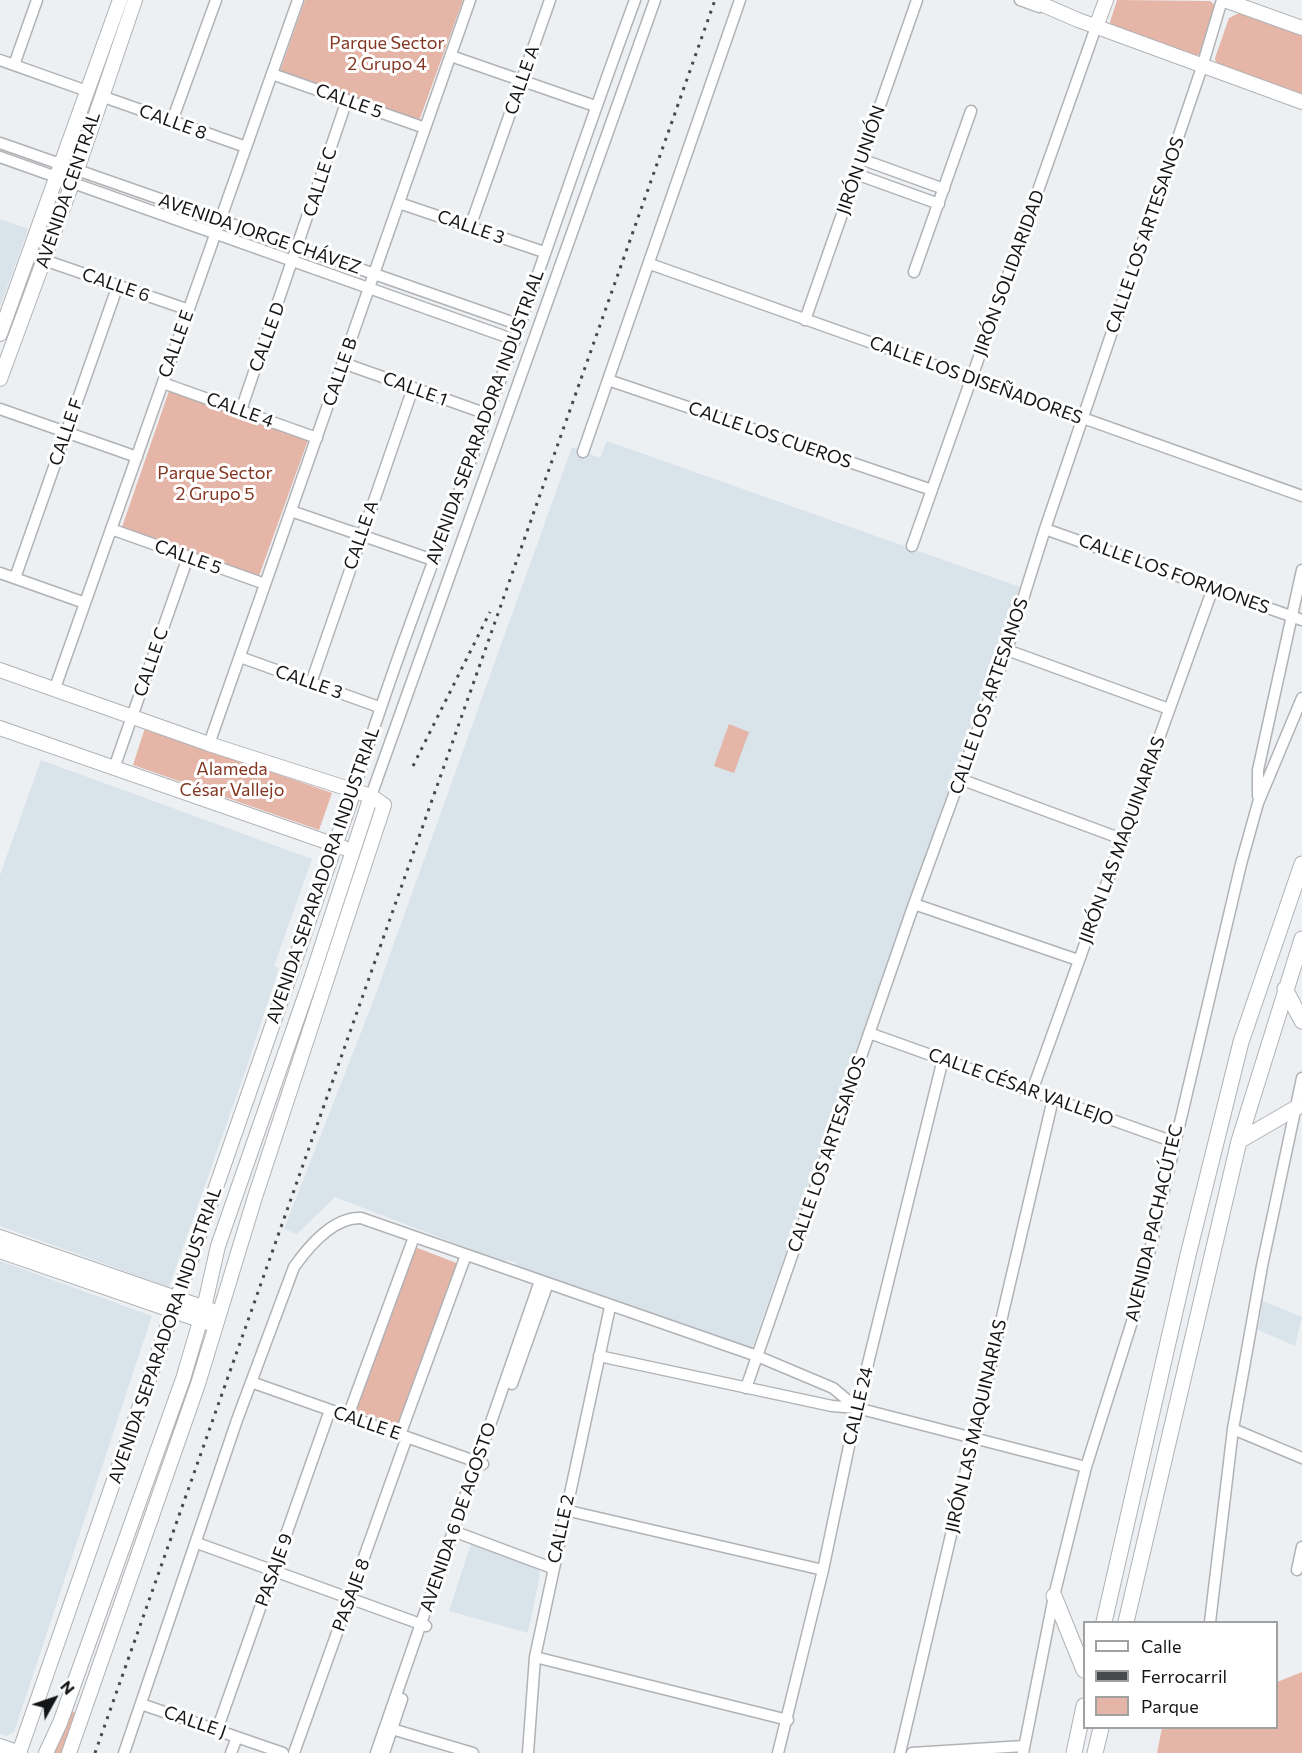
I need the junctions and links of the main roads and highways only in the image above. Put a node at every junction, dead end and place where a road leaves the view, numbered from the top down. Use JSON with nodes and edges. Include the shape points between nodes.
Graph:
{"nodes":[{"id":1,"x":120,"y":0,"type":"edge"},
{"id":2,"x":135,"y":0,"type":"edge"},
{"id":3,"x":1032,"y":0,"type":"edge"},
{"id":4,"x":1106,"y":0,"type":"edge"},
{"id":5,"x":1223,"y":0,"type":"edge"},
{"id":6,"x":1096,"y":27,"type":"junction"},
{"id":7,"x":1302,"y":28,"type":"edge"},
{"id":8,"x":94,"y":93,"type":"junction"},
{"id":9,"x":1302,"y":102,"type":"edge"},
{"id":10,"x":0,"y":334,"type":"edge"},
{"id":11,"x":0,"y":379,"type":"edge"},
{"id":12,"x":0,"y":670,"type":"edge"},
{"id":13,"x":0,"y":728,"type":"edge"},
{"id":14,"x":354,"y":791,"type":"junction"},
{"id":15,"x":371,"y":796,"type":"junction"},
{"id":16,"x":335,"y":845,"type":"junction"},
{"id":17,"x":352,"y":850,"type":"junction"},
{"id":18,"x":368,"y":857,"type":"junction"},
{"id":19,"x":1302,"y":864,"type":"edge"},
{"id":20,"x":1302,"y":939,"type":"edge"},
{"id":21,"x":1285,"y":989,"type":"junction"},
{"id":22,"x":1302,"y":1021,"type":"edge"},
{"id":23,"x":1299,"y":1109,"type":"edge"},
{"id":24,"x":1239,"y":1141,"type":"junction"},
{"id":25,"x":0,"y":1237,"type":"edge"},
{"id":26,"x":0,"y":1251,"type":"edge"},
{"id":27,"x":23,"y":1252,"type":"junction"},
{"id":28,"x":177,"y":1306,"type":"junction"},
{"id":29,"x":202,"y":1314,"type":"junction"},
{"id":30,"x":217,"y":1319,"type":"junction"},
{"id":31,"x":1171,"y":1331,"type":"junction"},
{"id":32,"x":1193,"y":1336,"type":"junction"},
{"id":33,"x":1054,"y":1596,"type":"road end"},
{"id":34,"x":1104,"y":1621,"type":"edge"},
{"id":35,"x":1125,"y":1621,"type":"edge"},
{"id":36,"x":1083,"y":1668,"type":"edge"},
{"id":37,"x":1083,"y":1711,"type":"edge"},
{"id":38,"x":1101,"y":1729,"type":"edge"},
{"id":39,"x":0,"y":1746,"type":"edge"},
{"id":40,"x":20,"y":1753,"type":"edge"},
{"id":41,"x":46,"y":1753,"type":"edge"},
{"id":42,"x":69,"y":1753,"type":"edge"},
{"id":43,"x":1074,"y":1753,"type":"edge"},
{"id":44,"x":1095,"y":1753,"type":"edge"}],
"edges":[{"from":1,"to":8,"type":"main road","name":"AVENIDA CENTRAL"},
{"from":2,"to":8,"type":"main road","name":"AVENIDA CENTRAL"},
{"from":3,"to":6,"type":"main road"},
{"from":4,"to":6,"type":"main road","name":"JIRÓN SOLIDARIDAD"},
{"from":5,"to":7,"type":"main road"},
{"from":6,"to":9,"type":"main road"},
{"from":8,"to":10,"type":"main road","name":"AVENIDA CENTRAL","via":[[58,170]]},
{"from":8,"to":11,"type":"main road","name":"AVENIDA CENTRAL","via":[[74,176]]},
{"from":12,"to":14,"type":"main road"},
{"from":13,"to":16,"type":"main road"},
{"from":14,"to":15,"type":"main road"},
{"from":14,"to":16,"type":"main road","name":"AVENIDA SEPARADORA INDUSTRIAL"},
{"from":15,"to":17,"type":"main road","name":"AVENIDA SEPARADORA INDUSTRIAL"},
{"from":15,"to":18,"type":"main road","name":"AVENIDA SEPARADORA INDUSTRIAL","via":[[384,805]]},
{"from":16,"to":17,"type":"main road"},
{"from":16,"to":28,"type":"main road","name":"AVENIDA SEPARADORA INDUSTRIAL"},
{"from":17,"to":18,"type":"main road"},
{"from":17,"to":29,"type":"main road","name":"AVENIDA SEPARADORA INDUSTRIAL","via":[[221,1234]]},
{"from":18,"to":30,"type":"main road","name":"AVENIDA SEPARADORA INDUSTRIAL"},
{"from":19,"to":31,"type":"main road","via":[[1241,1042]]},
{"from":20,"to":21,"type":"main road"},
{"from":21,"to":22,"type":"main road"},
{"from":21,"to":24,"type":"main road"},
{"from":23,"to":24,"type":"main road"},
{"from":24,"to":32,"type":"main road"},
{"from":25,"to":27,"type":"main road"},
{"from":26,"to":27,"type":"main road"},
{"from":27,"to":28,"type":"main road"},
{"from":28,"to":29,"type":"main road"},
{"from":28,"to":40,"type":"main road","name":"AVENIDA SEPARADORA INDUSTRIAL"},
{"from":29,"to":30,"type":"main road"},
{"from":29,"to":41,"type":"main road","name":"AVENIDA SEPARADORA INDUSTRIAL","via":[[183,1379]]},
{"from":30,"to":42,"type":"main road","name":"AVENIDA SEPARADORA INDUSTRIAL"},
{"from":31,"to":32,"type":"main road"},
{"from":31,"to":34,"type":"main road"},
{"from":32,"to":35,"type":"main road"},
{"from":33,"to":36,"type":"main road"},
{"from":37,"to":43,"type":"main road"},
{"from":38,"to":44,"type":"main road"},
{"from":39,"to":40,"type":"main road"}]}
